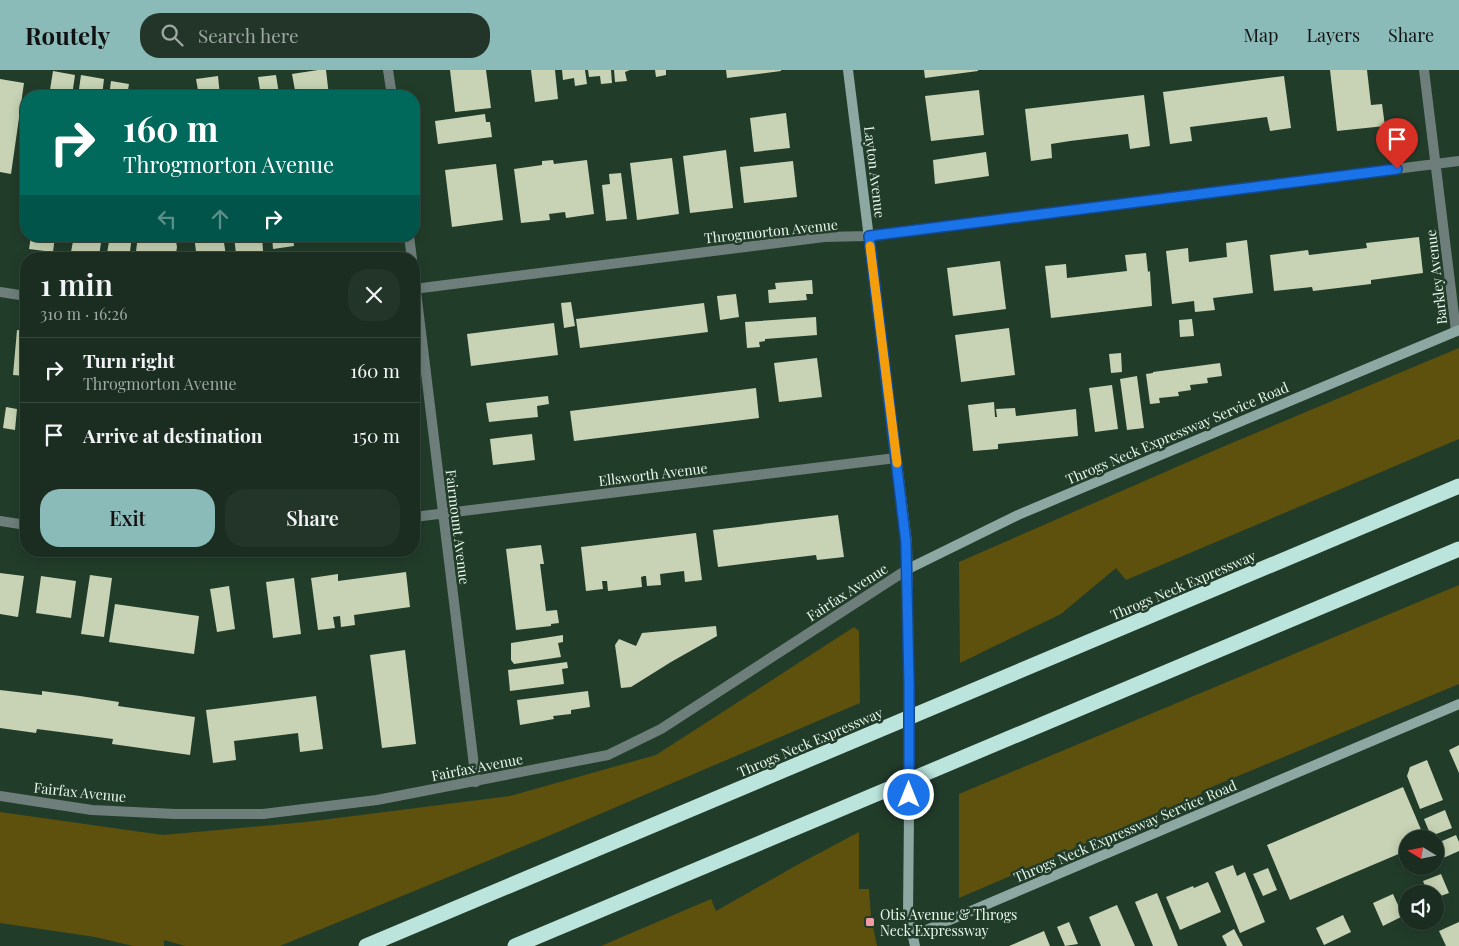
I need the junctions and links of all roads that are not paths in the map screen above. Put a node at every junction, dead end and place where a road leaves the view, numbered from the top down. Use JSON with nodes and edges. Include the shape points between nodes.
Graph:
{"nodes":[{"id":1,"x":388,"y":70,"type":"edge"},
{"id":2,"x":848,"y":70,"type":"edge"},
{"id":3,"x":1424,"y":70,"type":"edge"},
{"id":4,"x":391,"y":90,"type":"edge"},
{"id":5,"x":1459,"y":161,"type":"edge"},
{"id":6,"x":1436,"y":164,"type":"junction"},
{"id":7,"x":869,"y":236,"type":"junction"},
{"id":8,"x":420,"y":288,"type":"edge"},
{"id":9,"x":0,"y":292,"type":"edge"},
{"id":10,"x":20,"y":295,"type":"edge"},
{"id":11,"x":420,"y":329,"type":"edge"},
{"id":12,"x":1458,"y":330,"type":"edge"},
{"id":13,"x":896,"y":458,"type":"junction"},
{"id":14,"x":1459,"y":485,"type":"edge"},
{"id":15,"x":443,"y":514,"type":"junction"},
{"id":16,"x":420,"y":516,"type":"edge"},
{"id":17,"x":0,"y":521,"type":"edge"},
{"id":18,"x":20,"y":524,"type":"edge"},
{"id":19,"x":1459,"y":550,"type":"edge"},
{"id":20,"x":908,"y":569,"type":"junction"},
{"id":21,"x":1459,"y":704,"type":"edge"},
{"id":22,"x":476,"y":782,"type":"junction"},
{"id":23,"x":0,"y":796,"type":"edge"},
{"id":24,"x":914,"y":941,"type":"edge"},
{"id":25,"x":366,"y":946,"type":"edge"},
{"id":26,"x":515,"y":946,"type":"edge"}],
"edges":[{"from":1,"to":4,"type":"street"},
{"from":2,"to":7,"type":"street","name":"Layton Avenue"},
{"from":3,"to":6,"type":"street","name":"Barkley Avenue"},
{"from":5,"to":6,"type":"street","name":"Throgmorton Avenue"},
{"from":6,"to":7,"type":"street","name":"Throgmorton Avenue"},
{"from":6,"to":12,"type":"street","name":"Barkley Avenue"},
{"from":7,"to":8,"type":"street","name":"Throgmorton Avenue","via":[[824,237]]},
{"from":7,"to":13,"type":"street","name":"Layton Avenue"},
{"from":9,"to":10,"type":"street"},
{"from":11,"to":15,"type":"street","name":"Fairmount Avenue"},
{"from":12,"to":20,"type":"street","name":"Throgs Neck Expressway Service Road","via":[[1063,496]]},
{"from":13,"to":15,"type":"street","name":"Ellsworth Avenue"},
{"from":13,"to":20,"type":"street","name":"Layton Avenue"},
{"from":14,"to":25,"type":"highway","name":"Throgs Neck Expressway"},
{"from":15,"to":16,"type":"street","name":"Ellsworth Avenue"},
{"from":15,"to":22,"type":"street","name":"Fairmount Avenue"},
{"from":17,"to":18,"type":"street"},
{"from":19,"to":26,"type":"highway"},
{"from":20,"to":22,"type":"street","name":"Fairfax Avenue","via":[[662,729],[608,755]]},
{"from":20,"to":24,"type":"street","name":"Layton Avenue","bridge":true,"via":[[908,914]]},
{"from":21,"to":24,"type":"street","name":"Throgs Neck Expressway Service Road"},
{"from":22,"to":23,"type":"street","name":"Fairfax Avenue","via":[[377,800],[263,814],[92,810]]}]}
